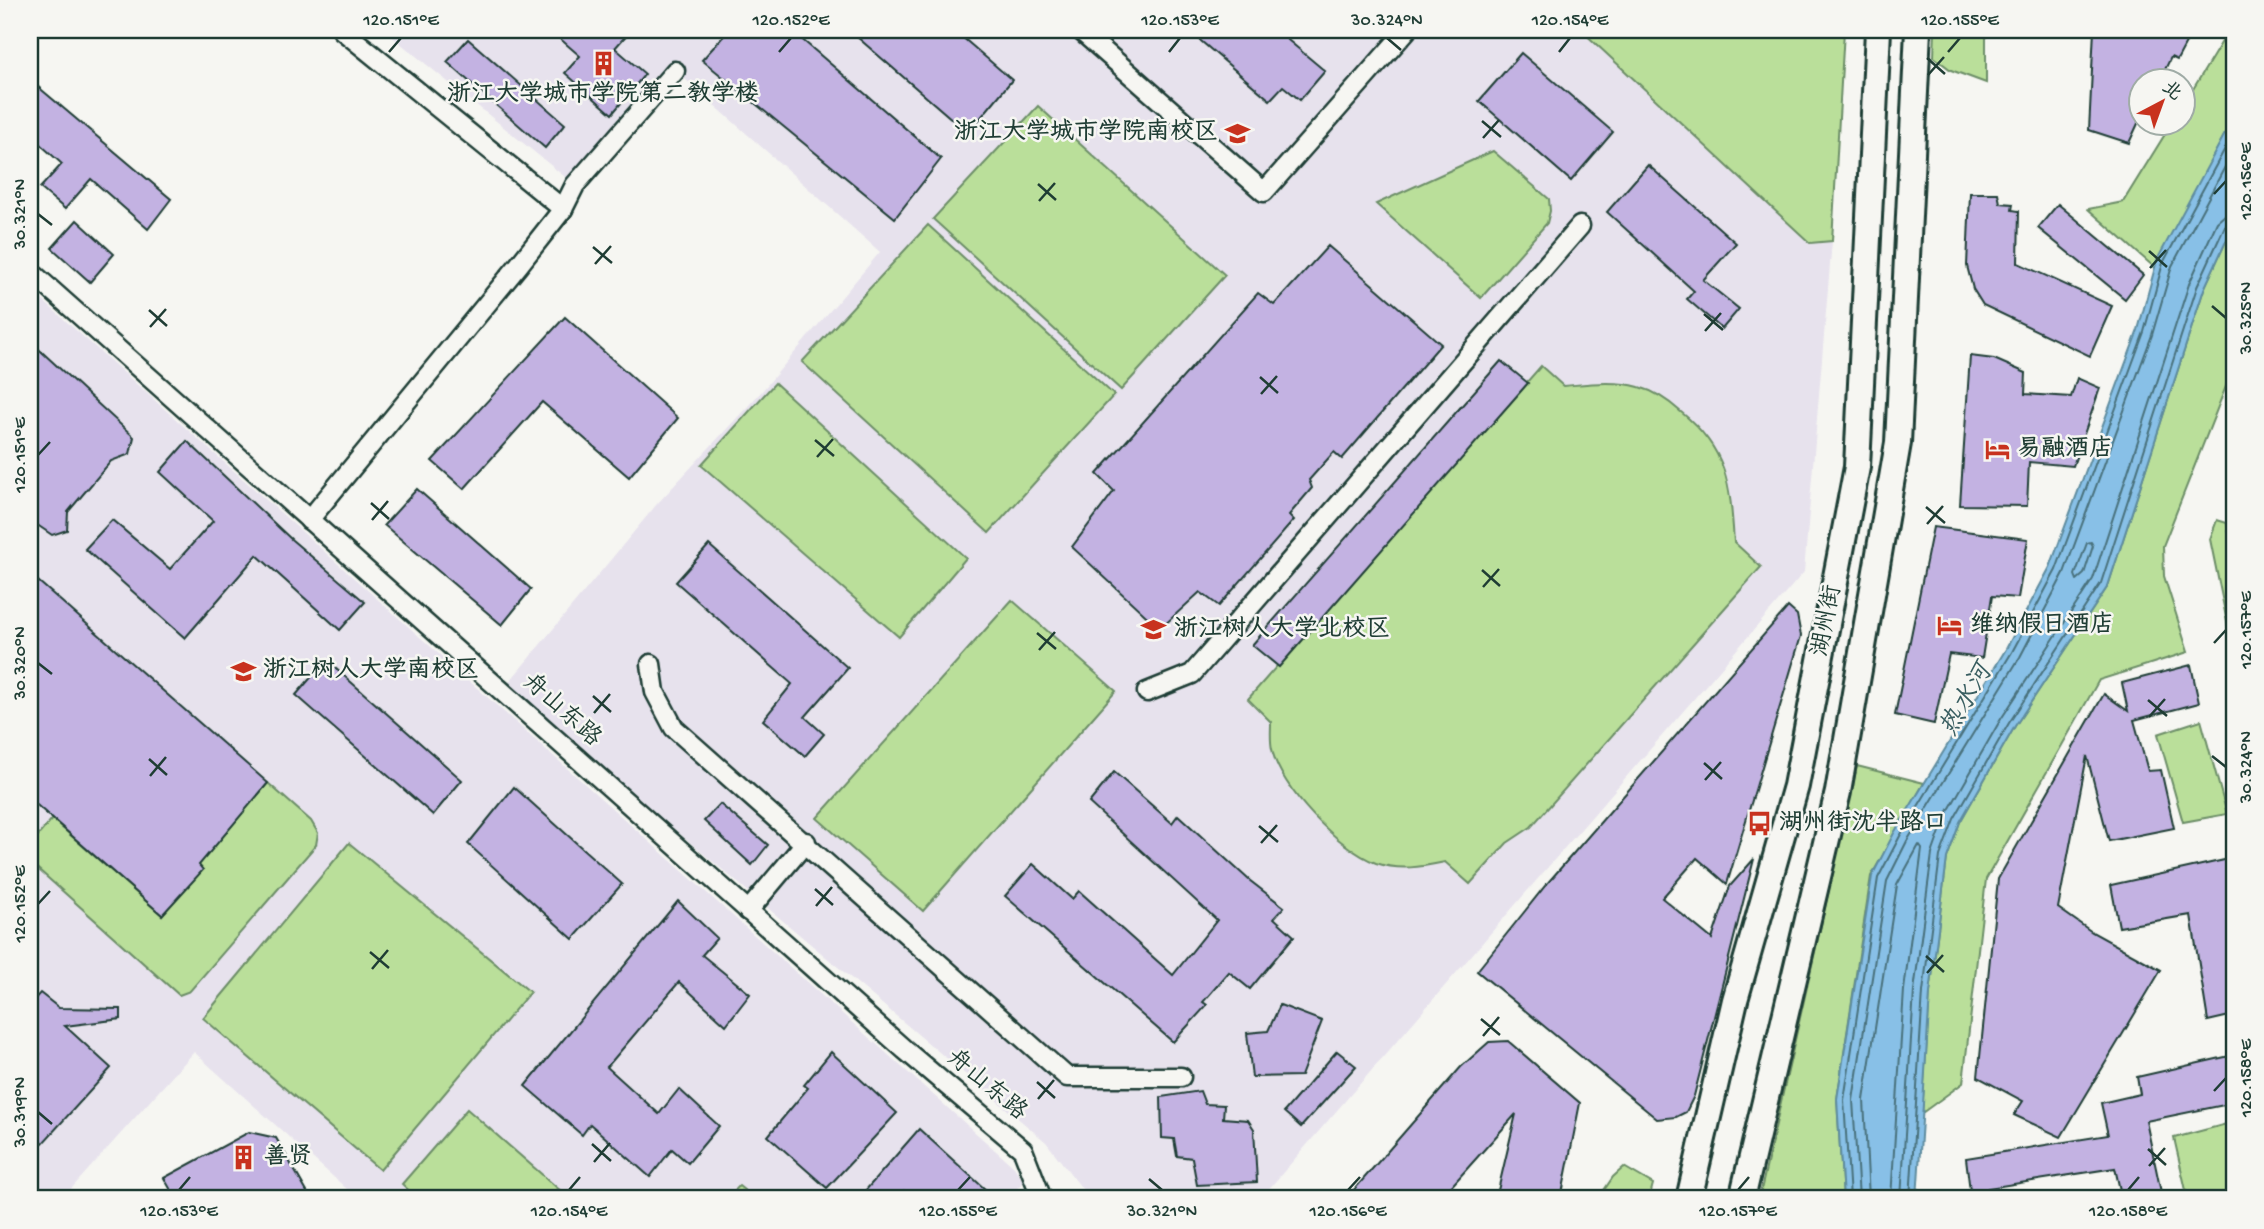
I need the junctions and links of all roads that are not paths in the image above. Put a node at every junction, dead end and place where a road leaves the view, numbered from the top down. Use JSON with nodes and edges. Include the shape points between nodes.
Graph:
{"nodes":[{"id":1,"x":1080,"y":30,"type":"edge"},
{"id":2,"x":1407,"y":30,"type":"edge"},
{"id":3,"x":1878,"y":30,"type":"edge"},
{"id":4,"x":1918,"y":30,"type":"edge"},
{"id":5,"x":345,"y":31,"type":"edge"},
{"id":6,"x":676,"y":71,"type":"dead end"},
{"id":7,"x":563,"y":209,"type":"junction"},
{"id":8,"x":1580,"y":226,"type":"dead end"},
{"id":9,"x":30,"y":271,"type":"edge"},
{"id":10,"x":309,"y":520,"type":"junction"},
{"id":11,"x":651,"y":664,"type":"dead end"},
{"id":12,"x":1147,"y":692,"type":"dead end"},
{"id":13,"x":806,"y":842,"type":"junction"},
{"id":14,"x":748,"y":911,"type":"junction"},
{"id":15,"x":1181,"y":1077,"type":"dead end"},
{"id":16,"x":1042,"y":1199,"type":"edge"},
{"id":17,"x":1689,"y":1199,"type":"edge"},
{"id":18,"x":1742,"y":1199,"type":"edge"}],
"edges":[{"from":1,"to":2,"type":"street","via":[[1264,192]]},
{"from":3,"to":17,"type":"main road","name":"湖州街","via":[[1857,467],[1796,786],[1735,1000]]},
{"from":4,"to":18,"type":"main road","name":"湖州街","via":[[1898,443],[1838,792]]},
{"from":5,"to":7,"type":"street"},
{"from":6,"to":7,"type":"street","via":[[575,185]]},
{"from":7,"to":10,"type":"street"},
{"from":8,"to":12,"type":"street","via":[[1192,674]]},
{"from":9,"to":10,"type":"street","name":"舟山东路"},
{"from":10,"to":14,"type":"street","name":"舟山东路"},
{"from":11,"to":13,"type":"street","via":[[655,692],[674,728]]},
{"from":13,"to":14,"type":"street"},
{"from":13,"to":15,"type":"street","via":[[1067,1077]]},
{"from":14,"to":16,"type":"street","name":"舟山东路","via":[[1023,1150]]}]}
